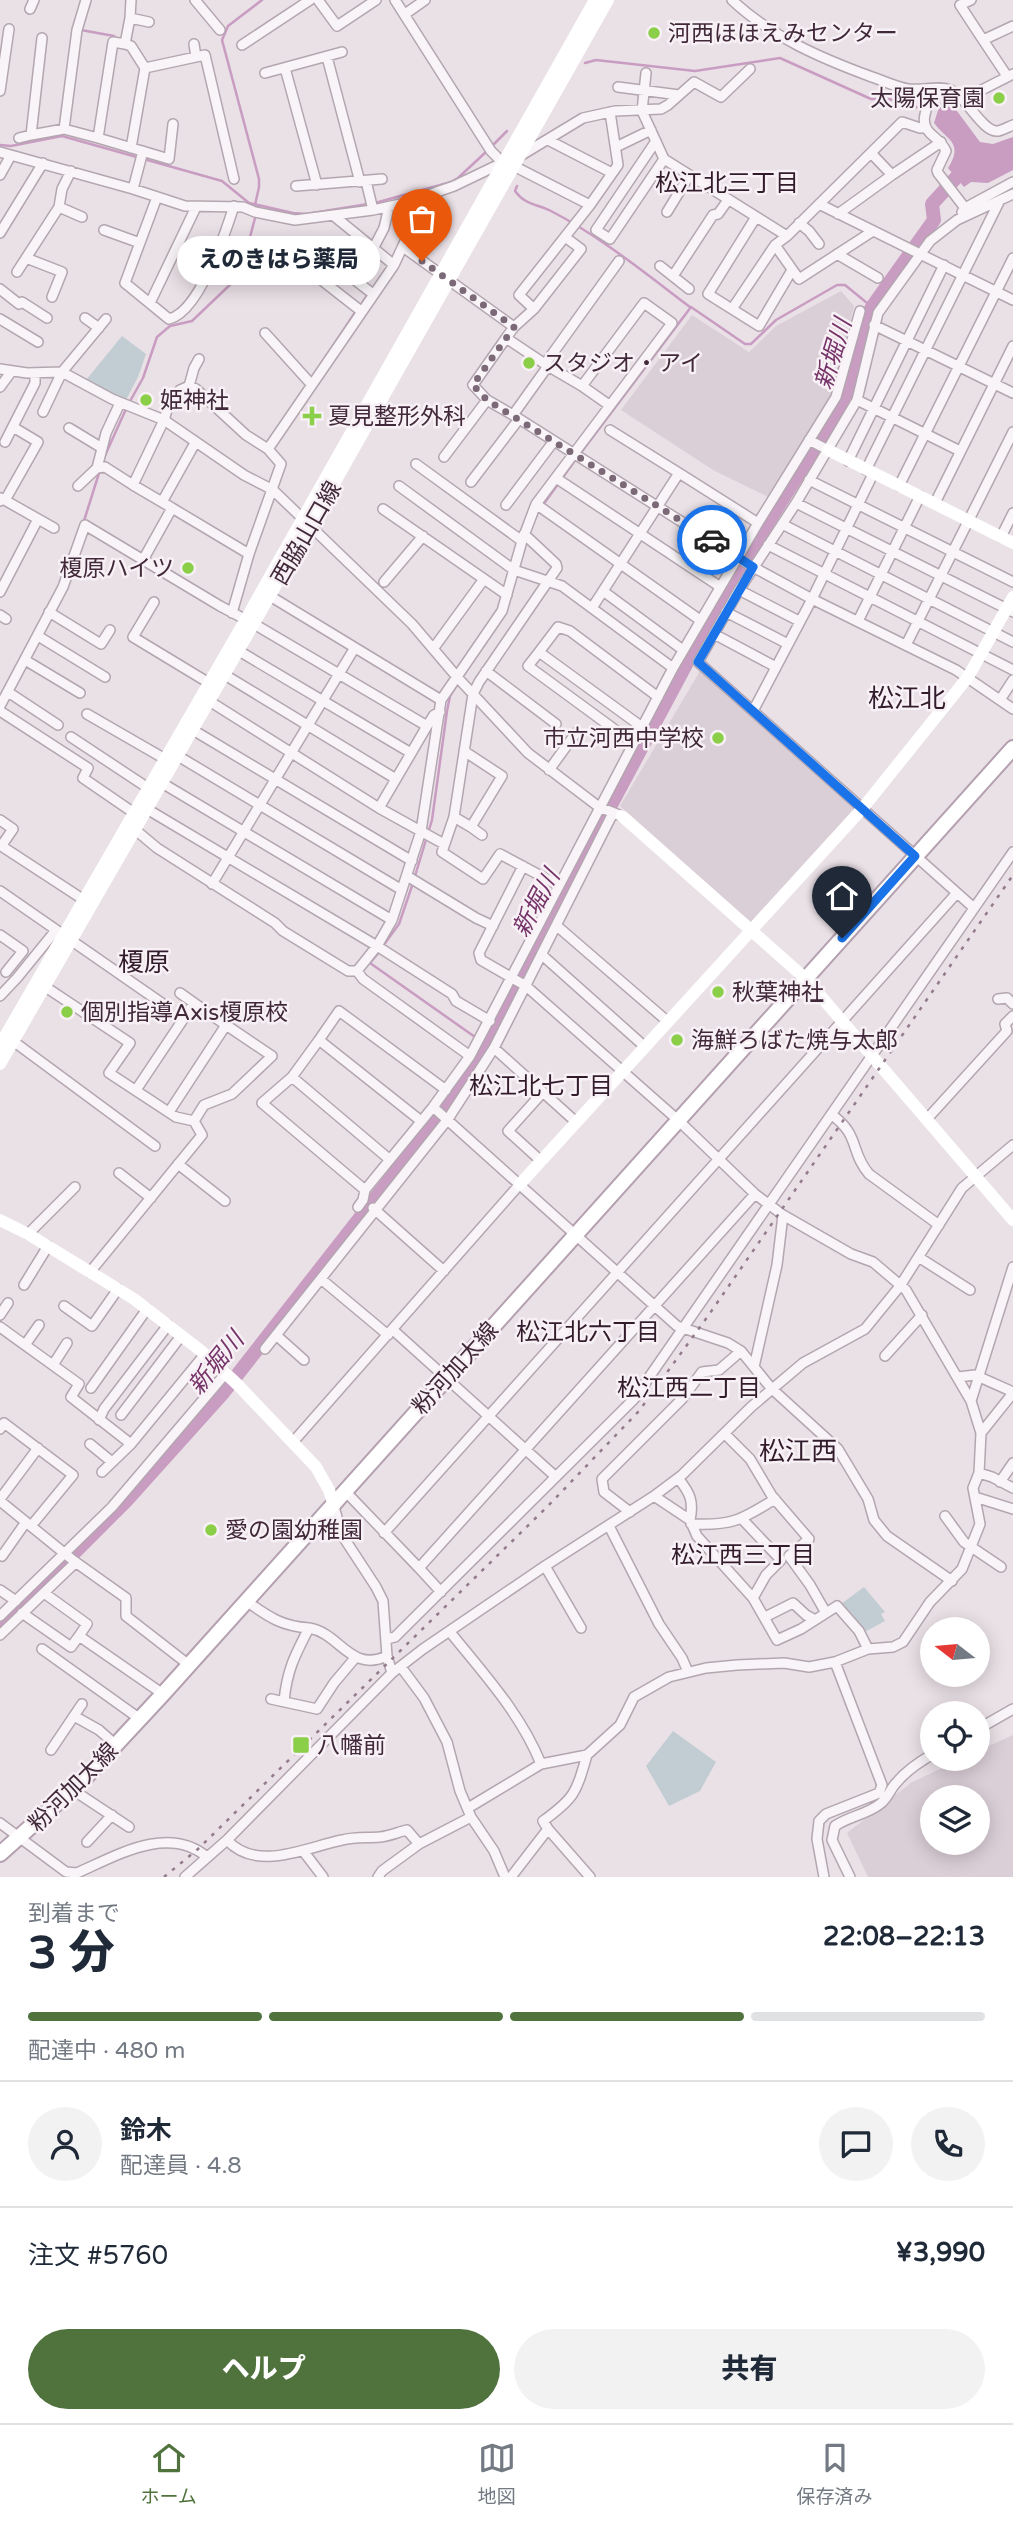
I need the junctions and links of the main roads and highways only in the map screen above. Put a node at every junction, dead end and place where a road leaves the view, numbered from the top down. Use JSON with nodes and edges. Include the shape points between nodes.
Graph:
{"nodes":[{"id":1,"x":1013,"y":748,"type":"edge"},
{"id":2,"x":0,"y":1854,"type":"edge"}],
"edges":[{"from":1,"to":2,"type":"main road","name":"粉河加太線","via":[[163,1694],[73,1790]]}]}
